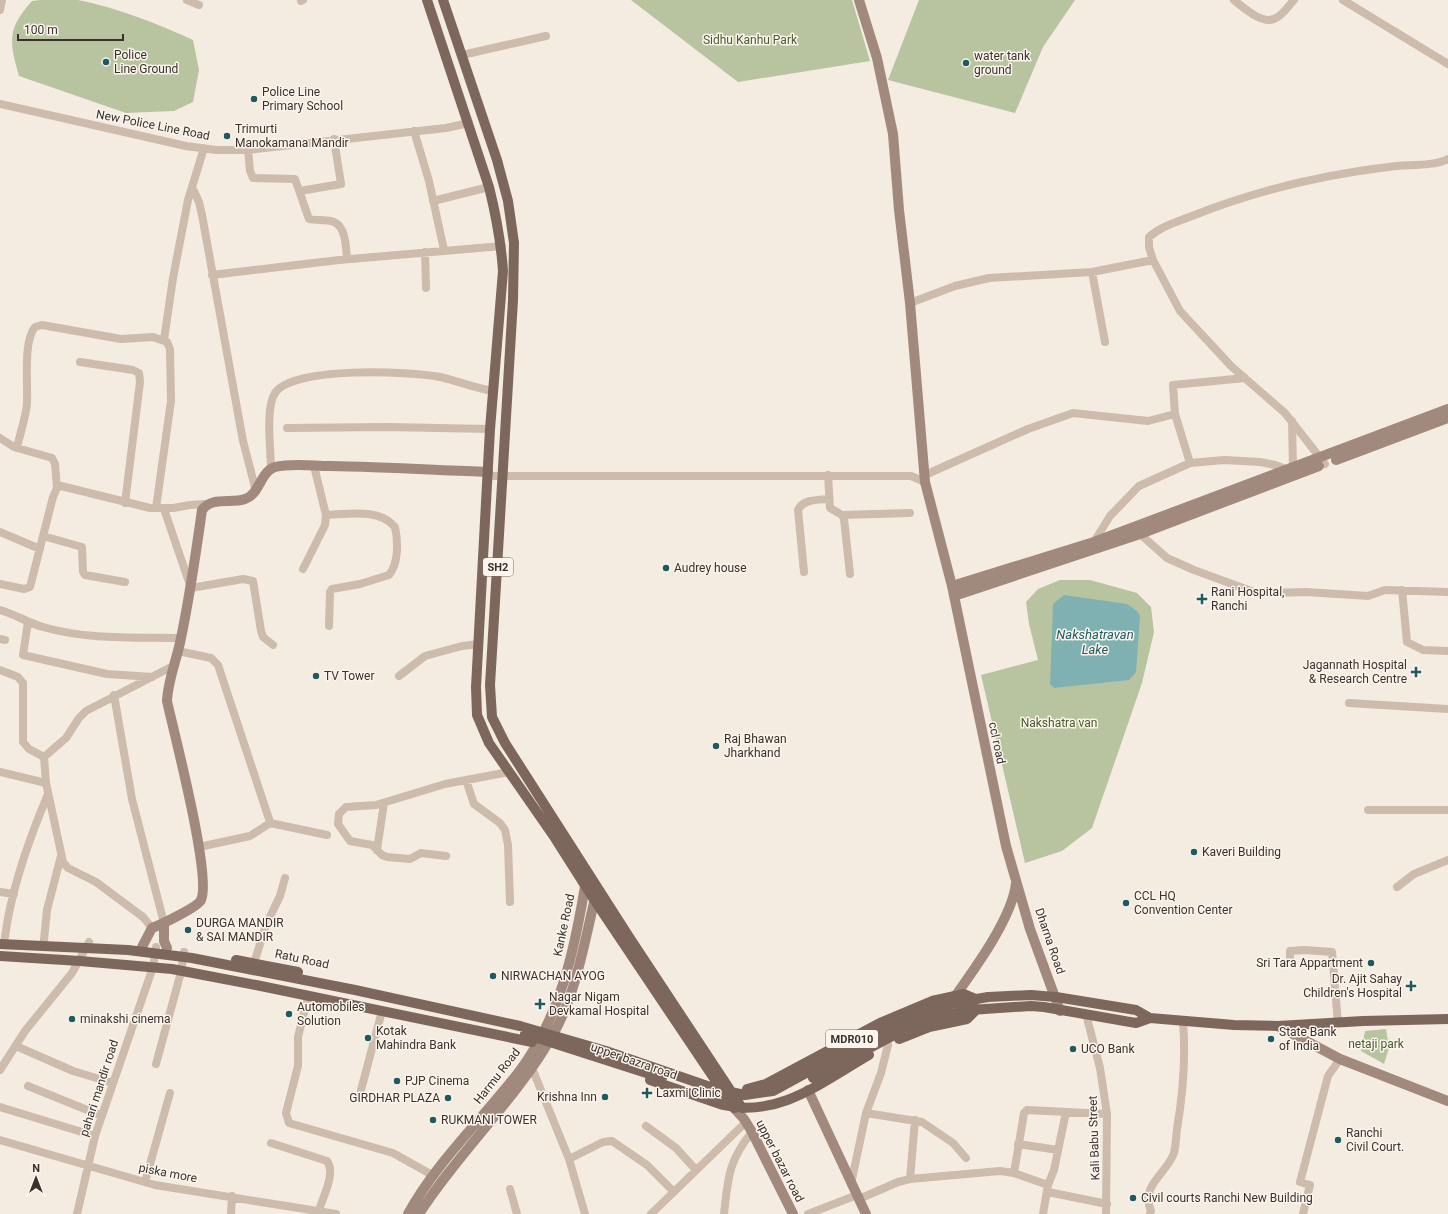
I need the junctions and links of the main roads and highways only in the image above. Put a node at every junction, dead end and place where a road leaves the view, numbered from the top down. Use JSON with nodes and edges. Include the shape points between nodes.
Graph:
{"nodes":[{"id":1,"x":427,"y":0,"type":"edge"},
{"id":2,"x":443,"y":0,"type":"edge"},
{"id":3,"x":2,"y":939,"type":"edge"},
{"id":4,"x":0,"y":951,"type":"edge"},
{"id":5,"x":0,"y":956,"type":"edge"},
{"id":6,"x":976,"y":999,"type":"junction"},
{"id":7,"x":977,"y":1009,"type":"junction"},
{"id":8,"x":1150,"y":1018,"type":"junction"},
{"id":9,"x":1448,"y":1019,"type":"edge"},
{"id":10,"x":907,"y":1023,"type":"junction"},
{"id":11,"x":551,"y":1029,"type":"joint"},
{"id":12,"x":718,"y":1084,"type":"junction"},
{"id":13,"x":729,"y":1086,"type":"junction"},
{"id":14,"x":738,"y":1108,"type":"junction"}],
"edges":[{"from":1,"to":12,"type":"main road","number":"SH2","via":[[489,187],[502,246],[503,271],[492,391],[477,715],[489,743]]},
{"from":2,"to":13,"type":"main road","number":"SH2","via":[[503,181],[514,243],[513,300],[490,685],[492,717],[505,743],[588,873]]},
{"from":3,"to":10,"type":"main road","via":[[192,958],[339,987],[520,1026],[606,1051],[716,1089],[746,1095],[773,1091]]},
{"from":3,"to":11,"type":"main road","name":"Ratu Road","via":[[167,948],[254,963],[495,1014]]},
{"from":4,"to":10,"type":"main road","via":[[127,957],[191,965],[353,997],[518,1032],[740,1102],[775,1097]]},
{"from":5,"to":14,"type":"main road","name":"upper bazra road","number":"MDR010","via":[[153,967],[256,985],[542,1045],[709,1101]]},
{"from":6,"to":8,"type":"main road","via":[[1031,995],[1056,997],[1136,1010]]},
{"from":6,"to":10,"type":"main road","via":[[941,1006]]},
{"from":6,"to":13,"type":"main road","name":"upper bazra road","number":"MDR010","via":[[964,994],[932,1001],[882,1022],[766,1084],[746,1089]]},
{"from":7,"to":8,"type":"main road","via":[[1031,1006],[1136,1023]]},
{"from":7,"to":10,"type":"main road"},
{"from":7,"to":14,"type":"main road","name":"upper bazra road","number":"MDR010","via":[[967,1019],[929,1027],[888,1045],[808,1090],[773,1106]]},
{"from":8,"to":9,"type":"main road","via":[[1278,1026]]},
{"from":11,"to":12,"type":"main road","name":"upper bazra road","number":"MDR010"},
{"from":12,"to":13,"type":"main road","name":"upper bazra road","number":"MDR010"},
{"from":12,"to":14,"type":"main road","name":"upper bazar road"},
{"from":13,"to":14,"type":"main road","name":"upper bazar road"}]}
